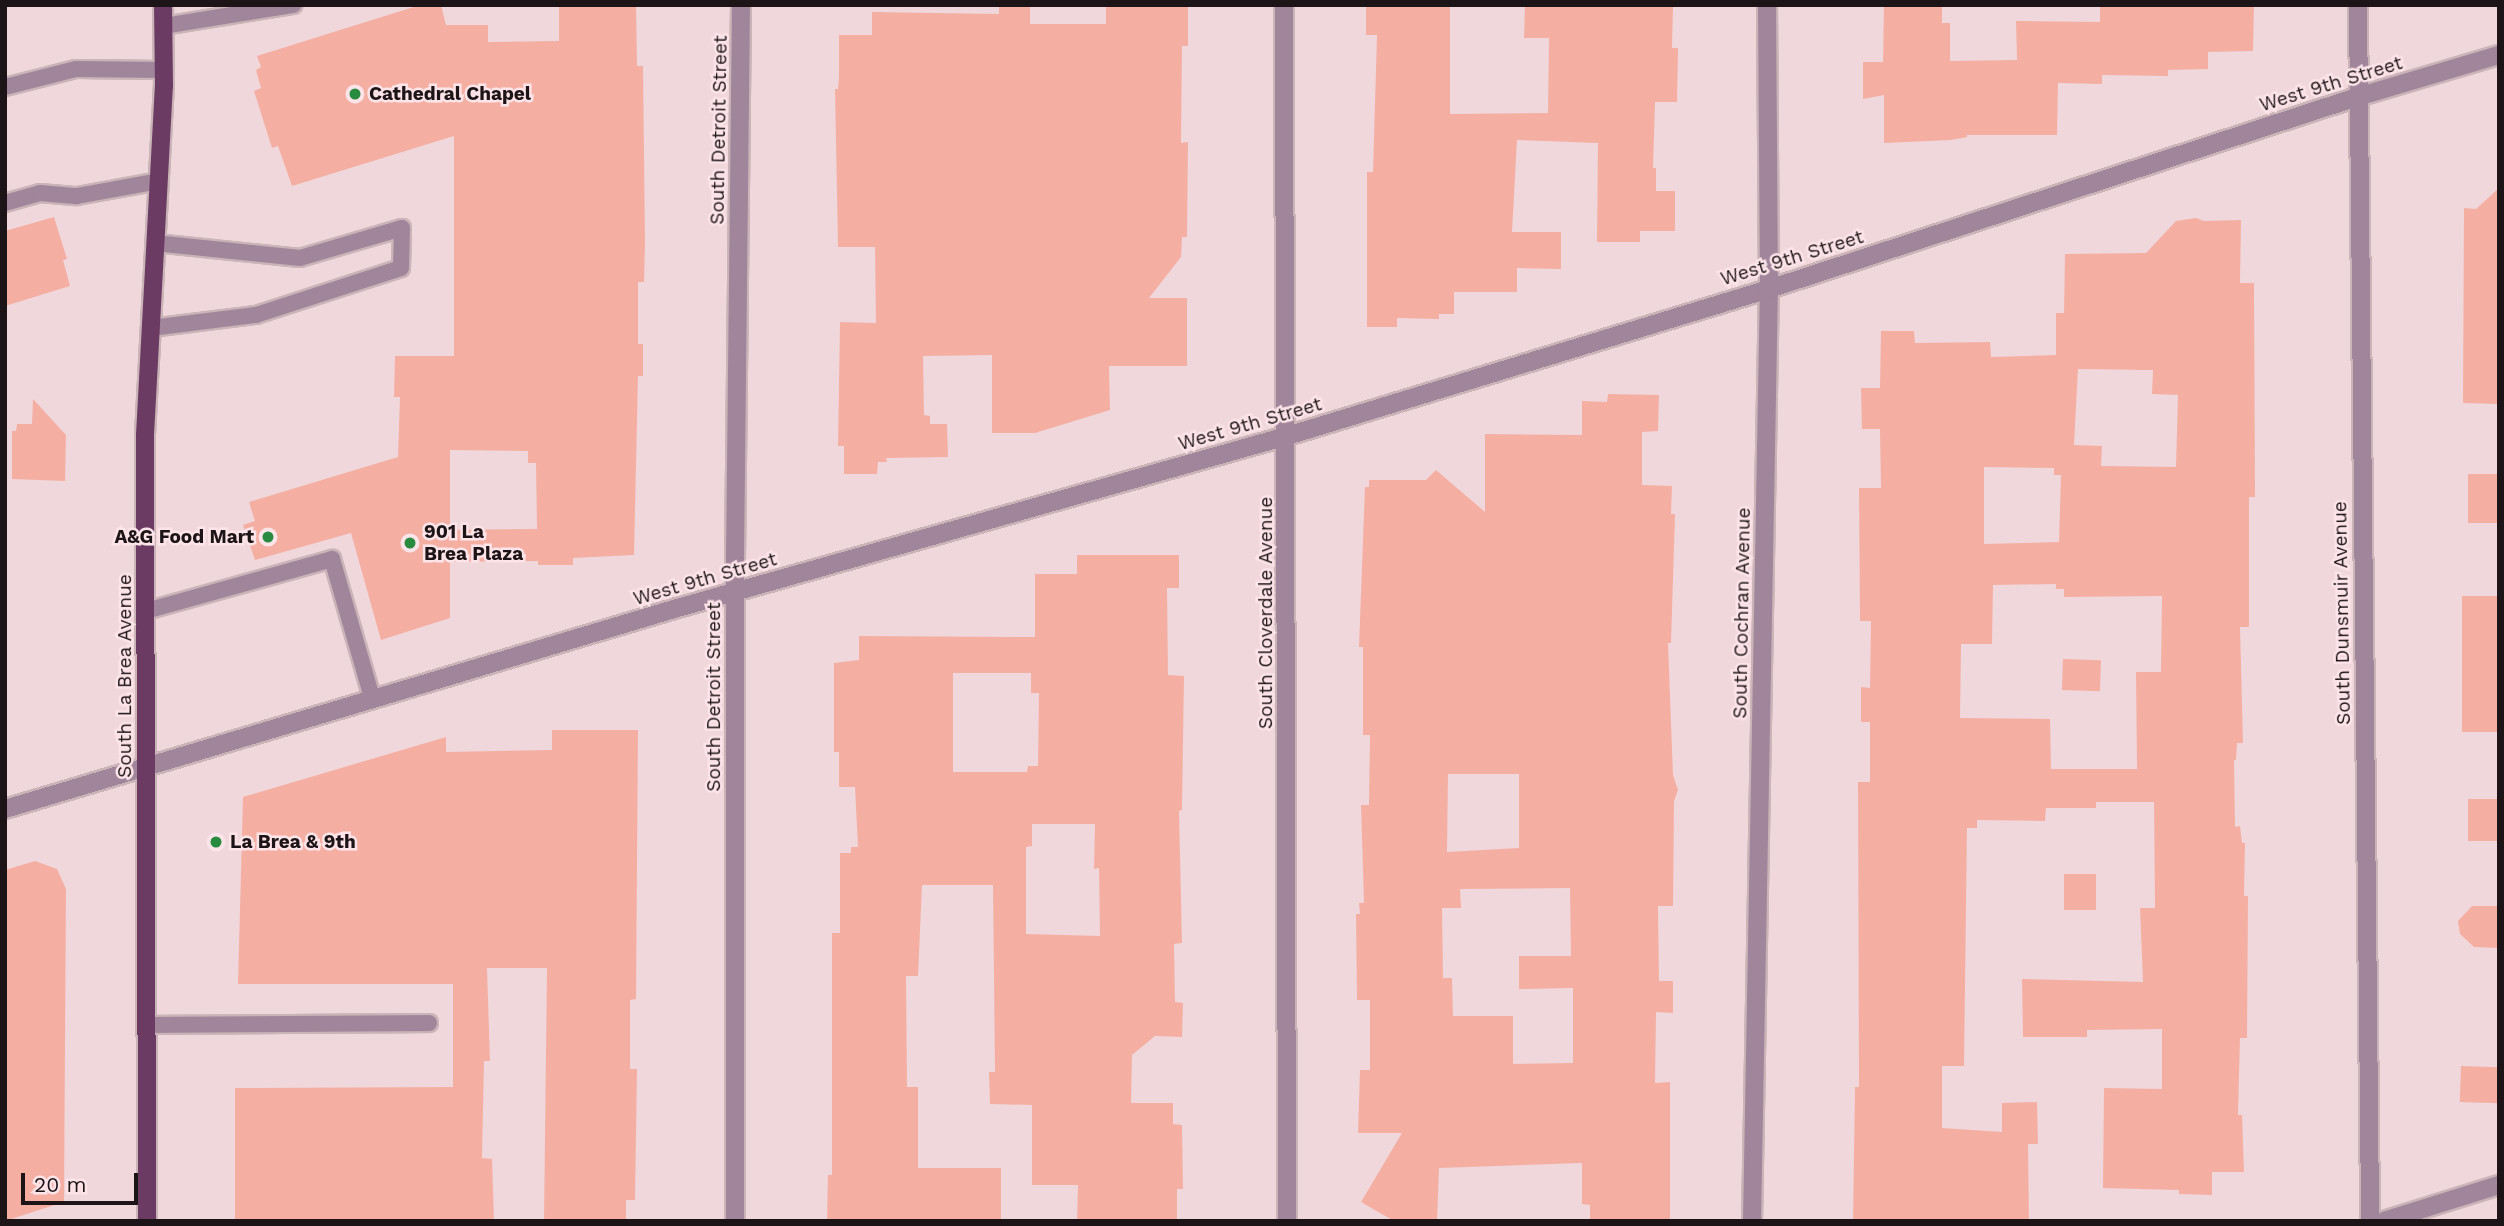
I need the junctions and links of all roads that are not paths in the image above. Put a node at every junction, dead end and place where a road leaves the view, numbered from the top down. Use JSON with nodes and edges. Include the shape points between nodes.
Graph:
{"nodes":[{"id":1,"x":163,"y":5,"type":"edge"},
{"id":2,"x":293,"y":5,"type":"edge"},
{"id":3,"x":741,"y":5,"type":"edge"},
{"id":4,"x":1284,"y":5,"type":"edge"},
{"id":5,"x":1767,"y":5,"type":"edge"},
{"id":6,"x":2358,"y":5,"type":"edge"},
{"id":7,"x":163,"y":26,"type":"junction"},
{"id":8,"x":2499,"y":55,"type":"edge"},
{"id":9,"x":164,"y":69,"type":"junction"},
{"id":10,"x":5,"y":87,"type":"edge"},
{"id":11,"x":2357,"y":97,"type":"junction"},
{"id":12,"x":159,"y":181,"type":"junction"},
{"id":13,"x":5,"y":203,"type":"edge"},
{"id":14,"x":155,"y":243,"type":"junction"},
{"id":15,"x":1769,"y":289,"type":"junction"},
{"id":16,"x":150,"y":328,"type":"junction"},
{"id":17,"x":1287,"y":436,"type":"junction"},
{"id":18,"x":735,"y":592,"type":"junction"},
{"id":19,"x":146,"y":611,"type":"junction"},
{"id":20,"x":372,"y":698,"type":"junction"},
{"id":21,"x":146,"y":766,"type":"junction"},
{"id":22,"x":5,"y":808,"type":"edge"},
{"id":23,"x":429,"y":1023,"type":"dead end"},
{"id":24,"x":147,"y":1025,"type":"junction"},
{"id":25,"x":2499,"y":1185,"type":"edge"},
{"id":26,"x":148,"y":1221,"type":"edge"},
{"id":27,"x":735,"y":1221,"type":"edge"},
{"id":28,"x":1287,"y":1221,"type":"edge"},
{"id":29,"x":1752,"y":1221,"type":"edge"},
{"id":30,"x":2370,"y":1221,"type":"edge"},
{"id":31,"x":2384,"y":1221,"type":"edge"}],
"edges":[{"from":1,"to":7,"type":"main road","name":"South La Brea Avenue"},
{"from":2,"to":7,"type":"lane"},
{"from":3,"to":18,"type":"street","name":"South Detroit Street"},
{"from":4,"to":17,"type":"street","name":"South Cloverdale Avenue"},
{"from":5,"to":15,"type":"street","name":"South Cochran Avenue"},
{"from":6,"to":11,"type":"street","name":"South Dunsmuir Avenue"},
{"from":7,"to":9,"type":"main road","name":"South La Brea Avenue"},
{"from":8,"to":11,"type":"street","name":"West 9th Street"},
{"from":9,"to":10,"type":"lane","via":[[76,69]]},
{"from":9,"to":12,"type":"main road","name":"South La Brea Avenue"},
{"from":11,"to":15,"type":"street","name":"West 9th Street"},
{"from":11,"to":30,"type":"street","name":"South Dunsmuir Avenue"},
{"from":12,"to":13,"type":"lane","via":[[77,196],[40,193]]},
{"from":12,"to":14,"type":"main road","name":"South La Brea Avenue"},
{"from":14,"to":16,"type":"main road","name":"South La Brea Avenue"},
{"from":14,"to":16,"type":"lane","via":[[300,258],[402,228],[401,268],[256,315]]},
{"from":15,"to":17,"type":"street","name":"West 9th Street"},
{"from":15,"to":29,"type":"street","name":"South Cochran Avenue"},
{"from":16,"to":19,"type":"main road","name":"South La Brea Avenue"},
{"from":17,"to":18,"type":"street","name":"West 9th Street"},
{"from":17,"to":28,"type":"street","name":"South Cloverdale Avenue"},
{"from":18,"to":20,"type":"street","name":"West 9th Street"},
{"from":18,"to":27,"type":"street","name":"South Detroit Street"},
{"from":19,"to":20,"type":"lane","via":[[332,559]]},
{"from":19,"to":21,"type":"main road","name":"South La Brea Avenue"},
{"from":20,"to":21,"type":"street","name":"West 9th Street"},
{"from":21,"to":22,"type":"street","name":"West 9th Street"},
{"from":21,"to":24,"type":"main road","name":"South La Brea Avenue"},
{"from":23,"to":24,"type":"lane"},
{"from":24,"to":26,"type":"main road","name":"South La Brea Avenue"},
{"from":25,"to":31,"type":"street"}]}
